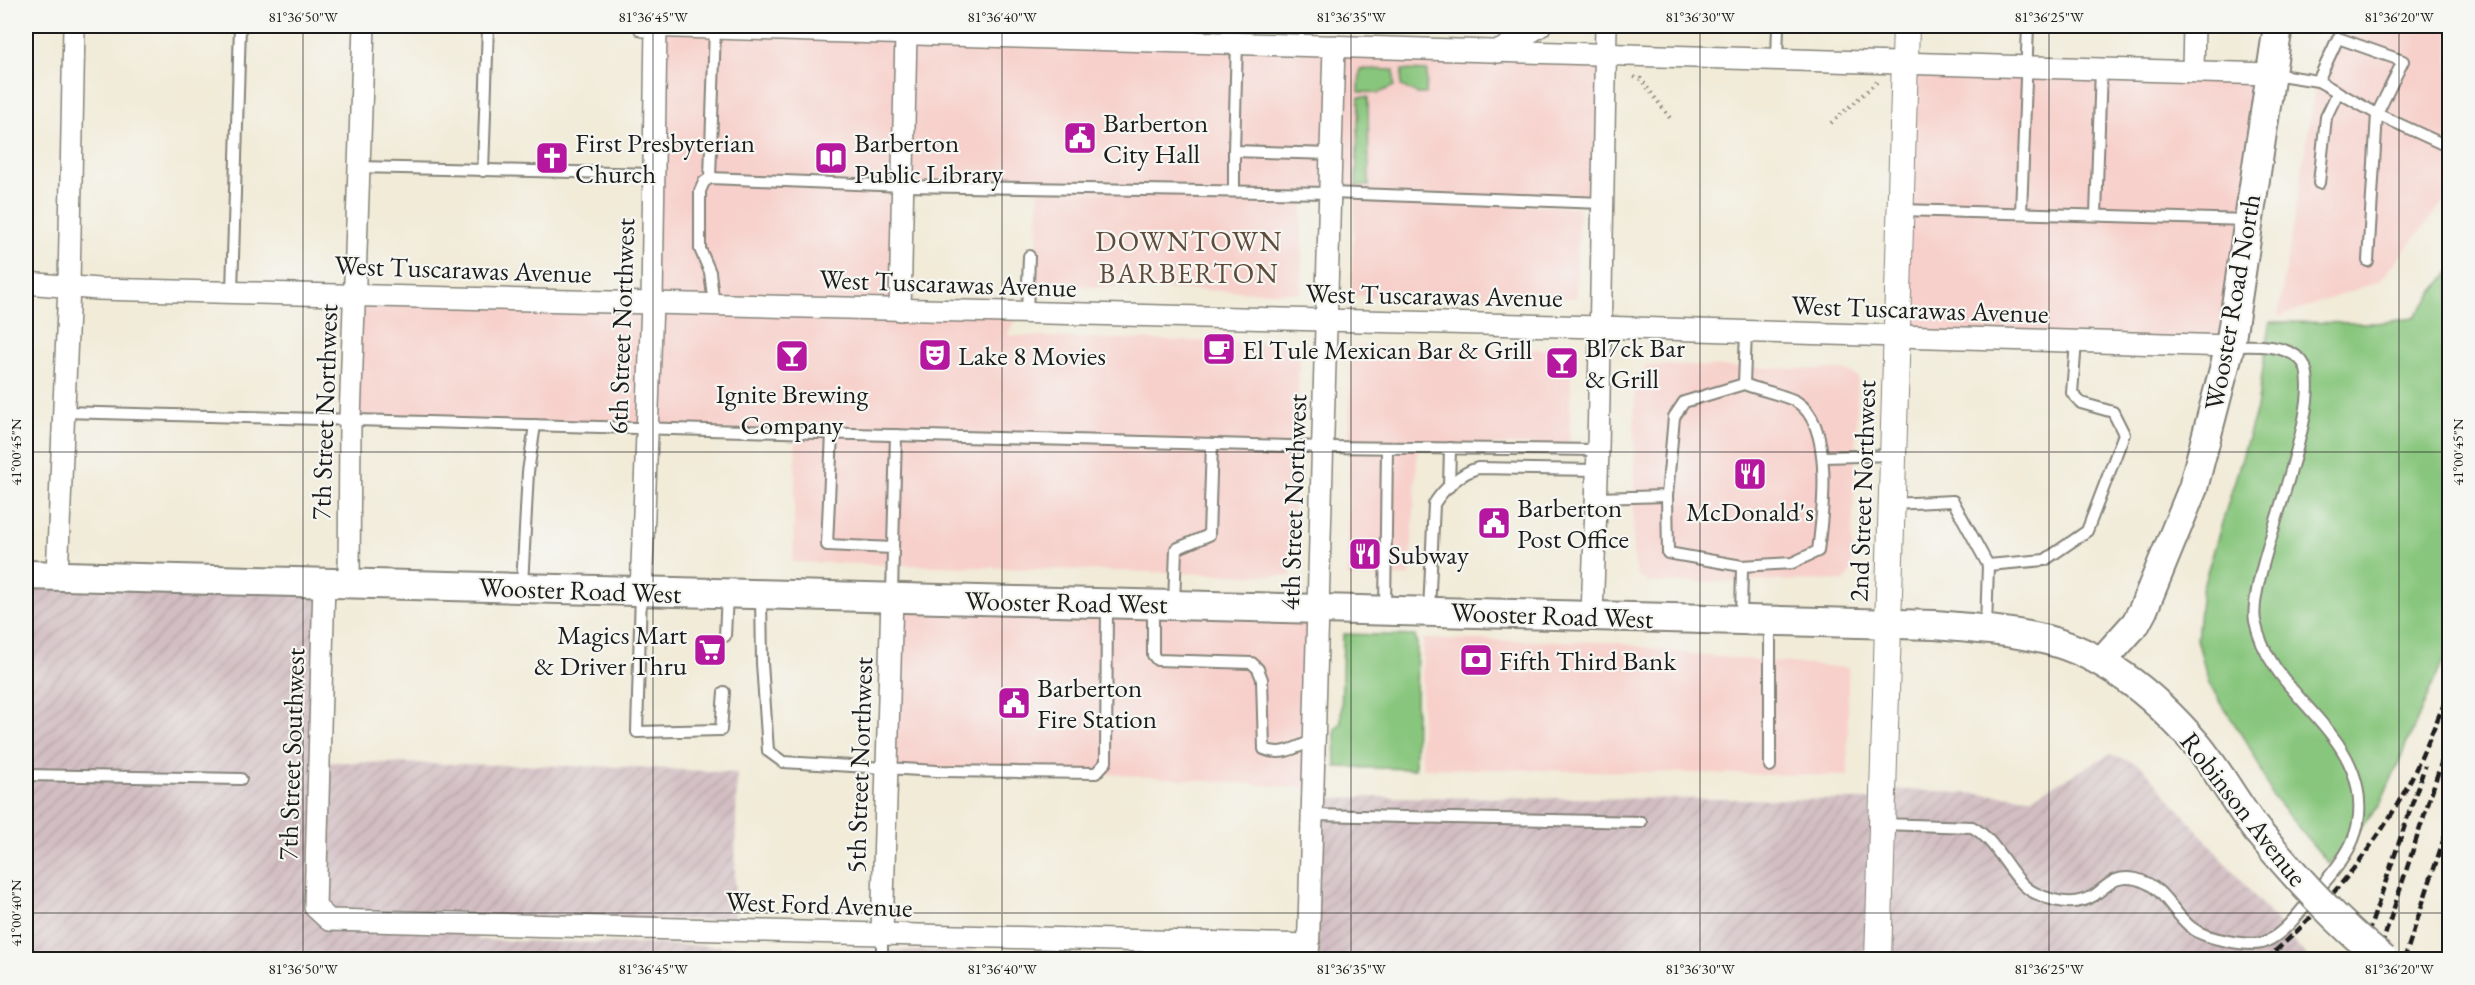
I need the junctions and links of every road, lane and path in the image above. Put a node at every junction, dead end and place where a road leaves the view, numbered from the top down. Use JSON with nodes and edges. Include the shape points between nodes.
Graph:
{"nodes":[{"id":1,"x":74,"y":26,"type":"edge"},
{"id":2,"x":240,"y":26,"type":"edge"},
{"id":3,"x":364,"y":26,"type":"edge"},
{"id":4,"x":488,"y":26,"type":"edge"},
{"id":5,"x":644,"y":26,"type":"edge"},
{"id":6,"x":656,"y":26,"type":"edge"},
{"id":7,"x":1540,"y":26,"type":"edge"},
{"id":8,"x":1606,"y":26,"type":"edge"},
{"id":9,"x":1778,"y":26,"type":"edge"},
{"id":10,"x":1906,"y":26,"type":"edge"},
{"id":11,"x":2028,"y":26,"type":"edge"},
{"id":12,"x":2194,"y":26,"type":"edge"},
{"id":13,"x":2278,"y":26,"type":"edge"},
{"id":14,"x":714,"y":27,"type":"junction"},
{"id":15,"x":761,"y":28,"type":"edge"},
{"id":16,"x":906,"y":33,"type":"junction"},
{"id":17,"x":1237,"y":42,"type":"junction"},
{"id":18,"x":1334,"y":46,"type":"junction"},
{"id":19,"x":1498,"y":52,"type":"junction"},
{"id":20,"x":1777,"y":60,"type":"junction"},
{"id":21,"x":1606,"y":65,"type":"junction"},
{"id":22,"x":2025,"y":66,"type":"junction"},
{"id":23,"x":2101,"y":68,"type":"junction"},
{"id":24,"x":2193,"y":70,"type":"junction"},
{"id":25,"x":1904,"y":72,"type":"junction"},
{"id":26,"x":2270,"y":74,"type":"junction"},
{"id":27,"x":2318,"y":81,"type":"junction"},
{"id":28,"x":2338,"y":92,"type":"junction"},
{"id":29,"x":2377,"y":114,"type":"junction"},
{"id":30,"x":1670,"y":118,"type":"dead end"},
{"id":31,"x":1831,"y":123,"type":"dead end"},
{"id":32,"x":2449,"y":147,"type":"edge"},
{"id":33,"x":1234,"y":151,"type":"junction"},
{"id":34,"x":1332,"y":154,"type":"junction"},
{"id":35,"x":359,"y":167,"type":"junction"},
{"id":36,"x":483,"y":171,"type":"junction"},
{"id":37,"x":654,"y":174,"type":"junction"},
{"id":38,"x":711,"y":178,"type":"junction"},
{"id":39,"x":2319,"y":183,"type":"dead end"},
{"id":40,"x":903,"y":186,"type":"junction"},
{"id":41,"x":1234,"y":192,"type":"junction"},
{"id":42,"x":1331,"y":193,"type":"junction"},
{"id":43,"x":1602,"y":203,"type":"junction"},
{"id":44,"x":1901,"y":210,"type":"junction"},
{"id":45,"x":2021,"y":213,"type":"junction"},
{"id":46,"x":2096,"y":215,"type":"junction"},
{"id":47,"x":2248,"y":220,"type":"junction"},
{"id":48,"x":1029,"y":256,"type":"dead end"},
{"id":49,"x":2368,"y":261,"type":"dead end"},
{"id":50,"x":26,"y":283,"type":"edge"},
{"id":51,"x":69,"y":285,"type":"junction"},
{"id":52,"x":232,"y":291,"type":"junction"},
{"id":53,"x":356,"y":294,"type":"junction"},
{"id":54,"x":652,"y":303,"type":"junction"},
{"id":55,"x":714,"y":305,"type":"junction"},
{"id":56,"x":900,"y":310,"type":"junction"},
{"id":57,"x":1027,"y":314,"type":"junction"},
{"id":58,"x":1328,"y":322,"type":"junction"},
{"id":59,"x":1599,"y":327,"type":"junction"},
{"id":60,"x":1746,"y":332,"type":"junction"},
{"id":61,"x":1898,"y":337,"type":"junction"},
{"id":62,"x":2076,"y":342,"type":"junction"},
{"id":63,"x":2230,"y":345,"type":"junction"},
{"id":64,"x":1744,"y":384,"type":"junction"},
{"id":65,"x":63,"y":412,"type":"junction"},
{"id":66,"x":350,"y":420,"type":"junction"},
{"id":67,"x":535,"y":425,"type":"junction"},
{"id":68,"x":647,"y":428,"type":"junction"},
{"id":69,"x":832,"y":433,"type":"junction"},
{"id":70,"x":896,"y":435,"type":"junction"},
{"id":71,"x":1212,"y":444,"type":"junction"},
{"id":72,"x":1323,"y":447,"type":"junction"},
{"id":73,"x":1387,"y":448,"type":"junction"},
{"id":74,"x":1450,"y":448,"type":"junction"},
{"id":75,"x":1893,"y":455,"type":"junction"},
{"id":76,"x":1824,"y":457,"type":"junction"},
{"id":77,"x":1598,"y":460,"type":"junction"},
{"id":78,"x":1449,"y":487,"type":"junction"},
{"id":79,"x":1667,"y":496,"type":"junction"},
{"id":80,"x":1596,"y":498,"type":"junction"},
{"id":81,"x":1892,"y":504,"type":"junction"},
{"id":82,"x":893,"y":548,"type":"junction"},
{"id":83,"x":1988,"y":565,"type":"junction"},
{"id":84,"x":1742,"y":566,"type":"junction"},
{"id":85,"x":26,"y":575,"type":"edge"},
{"id":86,"x":57,"y":576,"type":"junction"},
{"id":87,"x":337,"y":584,"type":"junction"},
{"id":88,"x":522,"y":588,"type":"junction"},
{"id":89,"x":641,"y":592,"type":"junction"},
{"id":90,"x":727,"y":594,"type":"junction"},
{"id":91,"x":761,"y":594,"type":"junction"},
{"id":92,"x":892,"y":597,"type":"junction"},
{"id":93,"x":1107,"y":603,"type":"junction"},
{"id":94,"x":1164,"y":604,"type":"junction"},
{"id":95,"x":1318,"y":608,"type":"junction"},
{"id":96,"x":1384,"y":610,"type":"junction"},
{"id":97,"x":1429,"y":611,"type":"junction"},
{"id":98,"x":1592,"y":616,"type":"junction"},
{"id":99,"x":1741,"y":620,"type":"junction"},
{"id":100,"x":1770,"y":621,"type":"junction"},
{"id":101,"x":1887,"y":624,"type":"junction"},
{"id":102,"x":1986,"y":630,"type":"junction"},
{"id":103,"x":725,"y":636,"type":"dead end"},
{"id":104,"x":2102,"y":662,"type":"junction"},
{"id":105,"x":724,"y":692,"type":"dead end"},
{"id":106,"x":1314,"y":740,"type":"junction"},
{"id":107,"x":1770,"y":766,"type":"dead end"},
{"id":108,"x":887,"y":768,"type":"junction"},
{"id":109,"x":26,"y":775,"type":"edge"},
{"id":110,"x":241,"y":779,"type":"dead end"},
{"id":111,"x":1312,"y":814,"type":"junction"},
{"id":112,"x":1641,"y":822,"type":"dead end"},
{"id":113,"x":1882,"y":824,"type":"junction"},
{"id":114,"x":329,"y":920,"type":"joint"},
{"id":115,"x":882,"y":934,"type":"junction"},
{"id":116,"x":1309,"y":952,"type":"edge"},
{"id":117,"x":878,"y":960,"type":"edge"},
{"id":118,"x":1878,"y":960,"type":"edge"},
{"id":119,"x":2384,"y":960,"type":"edge"}],
"edges":[{"from":1,"to":51,"type":"street"},
{"from":2,"to":52,"type":"lane"},
{"from":3,"to":35,"type":"street","name":"7th Street Northwest"},
{"from":4,"to":36,"type":"lane"},
{"from":5,"to":6,"type":"street"},
{"from":6,"to":14,"type":"street"},
{"from":6,"to":37,"type":"street","name":"6th Street Northwest"},
{"from":7,"to":19,"type":"street"},
{"from":8,"to":21,"type":"street"},
{"from":9,"to":20,"type":"lane"},
{"from":10,"to":25,"type":"street","name":"2nd Street Northwest"},
{"from":11,"to":22,"type":"lane"},
{"from":12,"to":24,"type":"street"},
{"from":13,"to":26,"type":"main road","name":"Wooster Road North"},
{"from":14,"to":15,"type":"street"},
{"from":14,"to":38,"type":"lane"},
{"from":15,"to":16,"type":"street"},
{"from":16,"to":17,"type":"street"},
{"from":16,"to":40,"type":"street"},
{"from":17,"to":18,"type":"street"},
{"from":17,"to":33,"type":"lane"},
{"from":18,"to":19,"type":"street"},
{"from":18,"to":34,"type":"street","name":"4th Street Northwest"},
{"from":19,"to":21,"type":"street"},
{"from":20,"to":21,"type":"street"},
{"from":20,"to":25,"type":"street"},
{"from":21,"to":30,"type":"path","via":[[1641,79]]},
{"from":21,"to":43,"type":"street"},
{"from":22,"to":23,"type":"street"},
{"from":22,"to":25,"type":"street"},
{"from":22,"to":45,"type":"lane"},
{"from":23,"to":24,"type":"street"},
{"from":23,"to":46,"type":"lane"},
{"from":24,"to":26,"type":"street"},
{"from":25,"to":31,"type":"path","via":[[1879,81]]},
{"from":25,"to":44,"type":"street","name":"2nd Street Northwest"},
{"from":26,"to":27,"type":"lane"},
{"from":26,"to":47,"type":"main road","name":"Wooster Road North"},
{"from":27,"to":28,"type":"lane"},
{"from":27,"to":29,"type":"lane","via":[[2338,38],[2403,61]]},
{"from":28,"to":29,"type":"lane"},
{"from":28,"to":39,"type":"lane","via":[[2326,117]]},
{"from":29,"to":32,"type":"lane"},
{"from":29,"to":49,"type":"lane"},
{"from":33,"to":34,"type":"lane"},
{"from":33,"to":41,"type":"lane"},
{"from":34,"to":42,"type":"street","name":"4th Street Northwest"},
{"from":35,"to":36,"type":"lane"},
{"from":35,"to":53,"type":"street","name":"7th Street Northwest"},
{"from":36,"to":37,"type":"lane"},
{"from":37,"to":54,"type":"street","name":"6th Street Northwest"},
{"from":38,"to":40,"type":"lane"},
{"from":38,"to":55,"type":"lane","via":[[700,191],[700,249],[710,273]]},
{"from":40,"to":41,"type":"lane"},
{"from":40,"to":56,"type":"street"},
{"from":41,"to":42,"type":"lane"},
{"from":42,"to":43,"type":"lane"},
{"from":42,"to":58,"type":"street","name":"4th Street Northwest"},
{"from":43,"to":59,"type":"street"},
{"from":44,"to":45,"type":"lane"},
{"from":44,"to":61,"type":"street","name":"2nd Street Northwest"},
{"from":45,"to":46,"type":"lane"},
{"from":46,"to":47,"type":"lane"},
{"from":47,"to":63,"type":"main road","name":"Wooster Road North"},
{"from":48,"to":57,"type":"lane"},
{"from":50,"to":51,"type":"street","name":"West Tuscarawas Avenue"},
{"from":51,"to":52,"type":"street","name":"West Tuscarawas Avenue"},
{"from":51,"to":65,"type":"street"},
{"from":52,"to":53,"type":"street","name":"West Tuscarawas Avenue"},
{"from":53,"to":54,"type":"street","name":"West Tuscarawas Avenue"},
{"from":53,"to":66,"type":"street","name":"7th Street Northwest"},
{"from":54,"to":55,"type":"street","name":"West Tuscarawas Avenue"},
{"from":54,"to":68,"type":"street","name":"6th Street Northwest"},
{"from":55,"to":56,"type":"street","name":"West Tuscarawas Avenue"},
{"from":56,"to":57,"type":"street","name":"West Tuscarawas Avenue"},
{"from":57,"to":58,"type":"street","name":"West Tuscarawas Avenue"},
{"from":58,"to":59,"type":"street","name":"West Tuscarawas Avenue"},
{"from":58,"to":72,"type":"street","name":"4th Street Northwest"},
{"from":59,"to":60,"type":"street","name":"West Tuscarawas Avenue"},
{"from":59,"to":77,"type":"street"},
{"from":60,"to":61,"type":"street","name":"West Tuscarawas Avenue"},
{"from":60,"to":64,"type":"lane"},
{"from":61,"to":62,"type":"street","name":"West Tuscarawas Avenue"},
{"from":61,"to":75,"type":"street","name":"2nd Street Northwest"},
{"from":62,"to":63,"type":"street","name":"West Tuscarawas Avenue"},
{"from":62,"to":83,"type":"lane","via":[[2072,393],[2081,403],[2113,412],[2124,434],[2087,531],[2044,560]]},
{"from":63,"to":104,"type":"main road","name":"Wooster Road North","via":[[2193,488],[2143,610]]},
{"from":63,"to":113,"type":"lane","via":[[2283,350],[2301,359],[2307,372],[2308,388],[2294,466],[2253,608],[2266,652],[2301,701],[2341,745],[2350,762],[2360,813],[2358,830],[2347,854],[2281,930],[2264,942],[2240,944],[2208,937],[2191,928],[2156,887],[2133,878],[2108,882],[2093,896],[2077,903],[2052,900],[2031,892],[1984,833],[1972,827]]},
{"from":64,"to":76,"type":"lane","via":[[1797,402],[1811,418]]},
{"from":64,"to":79,"type":"lane","via":[[1684,402],[1674,417]]},
{"from":65,"to":66,"type":"lane"},
{"from":65,"to":86,"type":"street"},
{"from":66,"to":67,"type":"lane"},
{"from":66,"to":87,"type":"street","name":"7th Street Northwest"},
{"from":67,"to":68,"type":"lane"},
{"from":67,"to":88,"type":"lane","via":[[528,472]]},
{"from":68,"to":69,"type":"lane"},
{"from":68,"to":89,"type":"street","name":"6th Street Northwest"},
{"from":69,"to":70,"type":"lane"},
{"from":69,"to":82,"type":"lane","via":[[827,545]]},
{"from":70,"to":71,"type":"lane"},
{"from":70,"to":82,"type":"lane"},
{"from":71,"to":72,"type":"lane"},
{"from":71,"to":94,"type":"lane","via":[[1209,535],[1176,549]]},
{"from":72,"to":73,"type":"lane"},
{"from":72,"to":95,"type":"street","name":"4th Street Northwest"},
{"from":73,"to":74,"type":"lane"},
{"from":73,"to":96,"type":"lane"},
{"from":74,"to":77,"type":"lane"},
{"from":74,"to":78,"type":"lane"},
{"from":75,"to":76,"type":"lane"},
{"from":75,"to":81,"type":"street","name":"2nd Street Northwest"},
{"from":76,"to":84,"type":"lane","via":[[1818,551],[1792,563]]},
{"from":77,"to":78,"type":"lane","via":[[1478,468],[1466,472]]},
{"from":77,"to":80,"type":"street"},
{"from":78,"to":97,"type":"lane","via":[[1434,504]]},
{"from":79,"to":80,"type":"lane"},
{"from":79,"to":84,"type":"lane","via":[[1668,553]]},
{"from":80,"to":98,"type":"street"},
{"from":81,"to":83,"type":"lane","via":[[1953,501]]},
{"from":81,"to":101,"type":"street","name":"2nd Street Northwest"},
{"from":82,"to":92,"type":"lane"},
{"from":83,"to":102,"type":"lane"},
{"from":84,"to":99,"type":"lane"},
{"from":85,"to":86,"type":"main road","name":"Wooster Road West"},
{"from":86,"to":87,"type":"main road","name":"Wooster Road West"},
{"from":87,"to":88,"type":"main road","name":"Wooster Road West"},
{"from":87,"to":114,"type":"street","name":"7th Street Southwest","via":[[315,907]]},
{"from":88,"to":89,"type":"main road","name":"Wooster Road West"},
{"from":89,"to":90,"type":"main road","name":"Wooster Road West"},
{"from":89,"to":105,"type":"lane","via":[[637,732],[721,730]]},
{"from":90,"to":91,"type":"main road","name":"Wooster Road West"},
{"from":90,"to":103,"type":"lane"},
{"from":91,"to":92,"type":"main road","name":"Wooster Road West"},
{"from":91,"to":108,"type":"lane","via":[[768,751],[783,762]]},
{"from":92,"to":93,"type":"main road","name":"Wooster Road West"},
{"from":92,"to":108,"type":"street","name":"5th Street Northwest"},
{"from":93,"to":94,"type":"main road","name":"Wooster Road West"},
{"from":93,"to":108,"type":"lane","via":[[1107,762],[1102,769],[1096,773],[1074,773]]},
{"from":94,"to":95,"type":"main road","name":"Wooster Road West"},
{"from":94,"to":106,"type":"lane","via":[[1153,655],[1157,660],[1252,663],[1262,679],[1264,749],[1286,752]]},
{"from":95,"to":96,"type":"main road","name":"Wooster Road West"},
{"from":95,"to":106,"type":"street","name":"4th Street Northwest"},
{"from":96,"to":97,"type":"main road","name":"Wooster Road West"},
{"from":97,"to":98,"type":"main road","name":"Wooster Road West"},
{"from":98,"to":99,"type":"main road","name":"Wooster Road West"},
{"from":99,"to":100,"type":"main road","name":"Wooster Road West"},
{"from":100,"to":101,"type":"main road","name":"Wooster Road West"},
{"from":100,"to":107,"type":"lane"},
{"from":101,"to":102,"type":"main road","name":"Wooster Road West"},
{"from":101,"to":113,"type":"street","name":"2nd Street Northwest"},
{"from":102,"to":104,"type":"main road","name":"Wooster Road West","via":[[2049,640]]},
{"from":104,"to":119,"type":"main road","name":"Robinson Avenue","bridge":true,"via":[[2168,713],[2199,747],[2258,832],[2307,890]]},
{"from":106,"to":111,"type":"street","name":"4th Street Northwest"},
{"from":108,"to":115,"type":"street","name":"5th Street Northwest"},
{"from":109,"to":110,"type":"lane"},
{"from":111,"to":112,"type":"lane"},
{"from":111,"to":116,"type":"street","name":"4th Street Northwest"},
{"from":113,"to":118,"type":"street","name":"2nd Street Northwest"},
{"from":114,"to":115,"type":"street","name":"West Ford Avenue"},
{"from":115,"to":116,"type":"street","name":"West Ford Avenue"},
{"from":115,"to":117,"type":"lane"}]}
